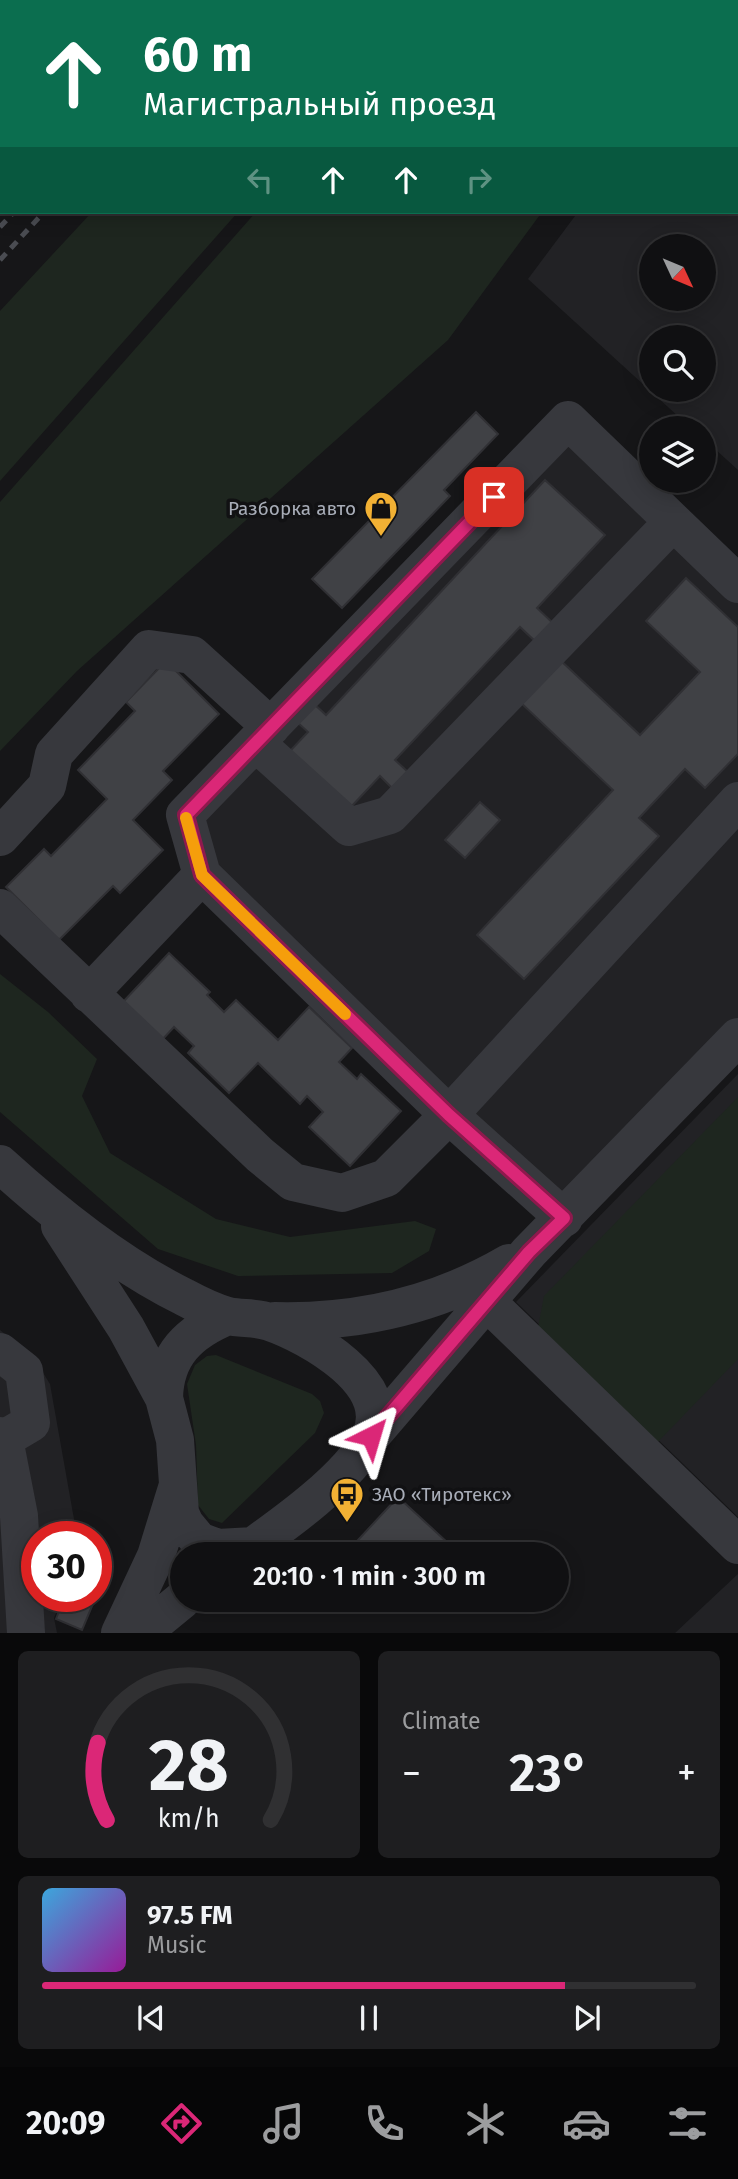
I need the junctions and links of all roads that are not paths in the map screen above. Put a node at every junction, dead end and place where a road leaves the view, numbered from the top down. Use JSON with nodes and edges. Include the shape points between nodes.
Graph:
{"nodes":[{"id":1,"x":673,"y":522,"type":"junction"},
{"id":2,"x":738,"y":583,"type":"edge"},
{"id":3,"x":263,"y":735,"type":"junction"},
{"id":4,"x":738,"y":801,"type":"edge"},
{"id":5,"x":0,"y":836,"type":"edge"},
{"id":6,"x":202,"y":875,"type":"junction"},
{"id":7,"x":0,"y":908,"type":"edge"},
{"id":8,"x":89,"y":994,"type":"junction"},
{"id":9,"x":738,"y":1037,"type":"edge"},
{"id":10,"x":449,"y":1115,"type":"junction"},
{"id":11,"x":0,"y":1164,"type":"edge"},
{"id":12,"x":44,"y":1205,"type":"junction"},
{"id":13,"x":564,"y":1218,"type":"junction"},
{"id":14,"x":529,"y":1252,"type":"junction"},
{"id":15,"x":485,"y":1301,"type":"junction"},
{"id":16,"x":228,"y":1316,"type":"junction"},
{"id":17,"x":269,"y":1321,"type":"junction"},
{"id":18,"x":0,"y":1352,"type":"edge"},
{"id":19,"x":164,"y":1398,"type":"junction"},
{"id":20,"x":371,"y":1436,"type":"junction"},
{"id":21,"x":2,"y":1438,"type":"edge"},
{"id":22,"x":177,"y":1486,"type":"junction"},
{"id":23,"x":9,"y":1509,"type":"edge"},
{"id":24,"x":202,"y":1542,"type":"edge"},
{"id":25,"x":258,"y":1542,"type":"edge"},
{"id":26,"x":738,"y":1545,"type":"edge"},
{"id":27,"x":170,"y":1610,"type":"edge"},
{"id":28,"x":0,"y":1612,"type":"edge"},
{"id":29,"x":0,"y":1624,"type":"edge"},
{"id":30,"x":12,"y":1633,"type":"edge"},
{"id":31,"x":26,"y":1633,"type":"edge"},
{"id":32,"x":120,"y":1633,"type":"edge"},
{"id":33,"x":142,"y":1633,"type":"edge"}],
"edges":[{"from":1,"to":2,"type":"street"},
{"from":1,"to":3,"type":"street","via":[[390,815],[349,827]]},
{"from":1,"to":3,"type":"street","via":[[568,420]]},
{"from":3,"to":5,"type":"street","via":[[192,655],[149,649],[54,754],[47,786]]},
{"from":3,"to":6,"type":"street","via":[[186,815]]},
{"from":4,"to":10,"type":"street"},
{"from":6,"to":8,"type":"street"},
{"from":6,"to":10,"type":"street"},
{"from":7,"to":8,"type":"street"},
{"from":8,"to":10,"type":"street","via":[[293,1182],[342,1193],[386,1178]]},
{"from":9,"to":13,"type":"street"},
{"from":10,"to":13,"type":"street"},
{"from":11,"to":12,"type":"street"},
{"from":12,"to":16,"type":"street","via":[[156,1281]]},
{"from":12,"to":19,"type":"street","via":[[100,1286]]},
{"from":13,"to":14,"type":"street"},
{"from":14,"to":15,"type":"street"},
{"from":14,"to":17,"type":"street","via":[[462,1288],[389,1311],[314,1322]]},
{"from":15,"to":20,"type":"street"},
{"from":15,"to":26,"type":"street"},
{"from":16,"to":17,"type":"street"},
{"from":16,"to":19,"type":"street","via":[[185,1340],[168,1367]]},
{"from":17,"to":20,"type":"street","via":[[334,1355],[360,1378],[373,1407]]},
{"from":18,"to":21,"type":"street","via":[[23,1371],[31,1423]]},
{"from":19,"to":22,"type":"street","via":[[176,1440]]},
{"from":20,"to":25,"type":"street","via":[[312,1500]]},
{"from":21,"to":23,"type":"street"},
{"from":22,"to":24,"type":"street","via":[[180,1513]]},
{"from":22,"to":32,"type":"street","via":[[156,1556]]},
{"from":23,"to":31,"type":"street"},
{"from":27,"to":33,"type":"street"},
{"from":28,"to":31,"type":"street"},
{"from":29,"to":30,"type":"street"}]}
